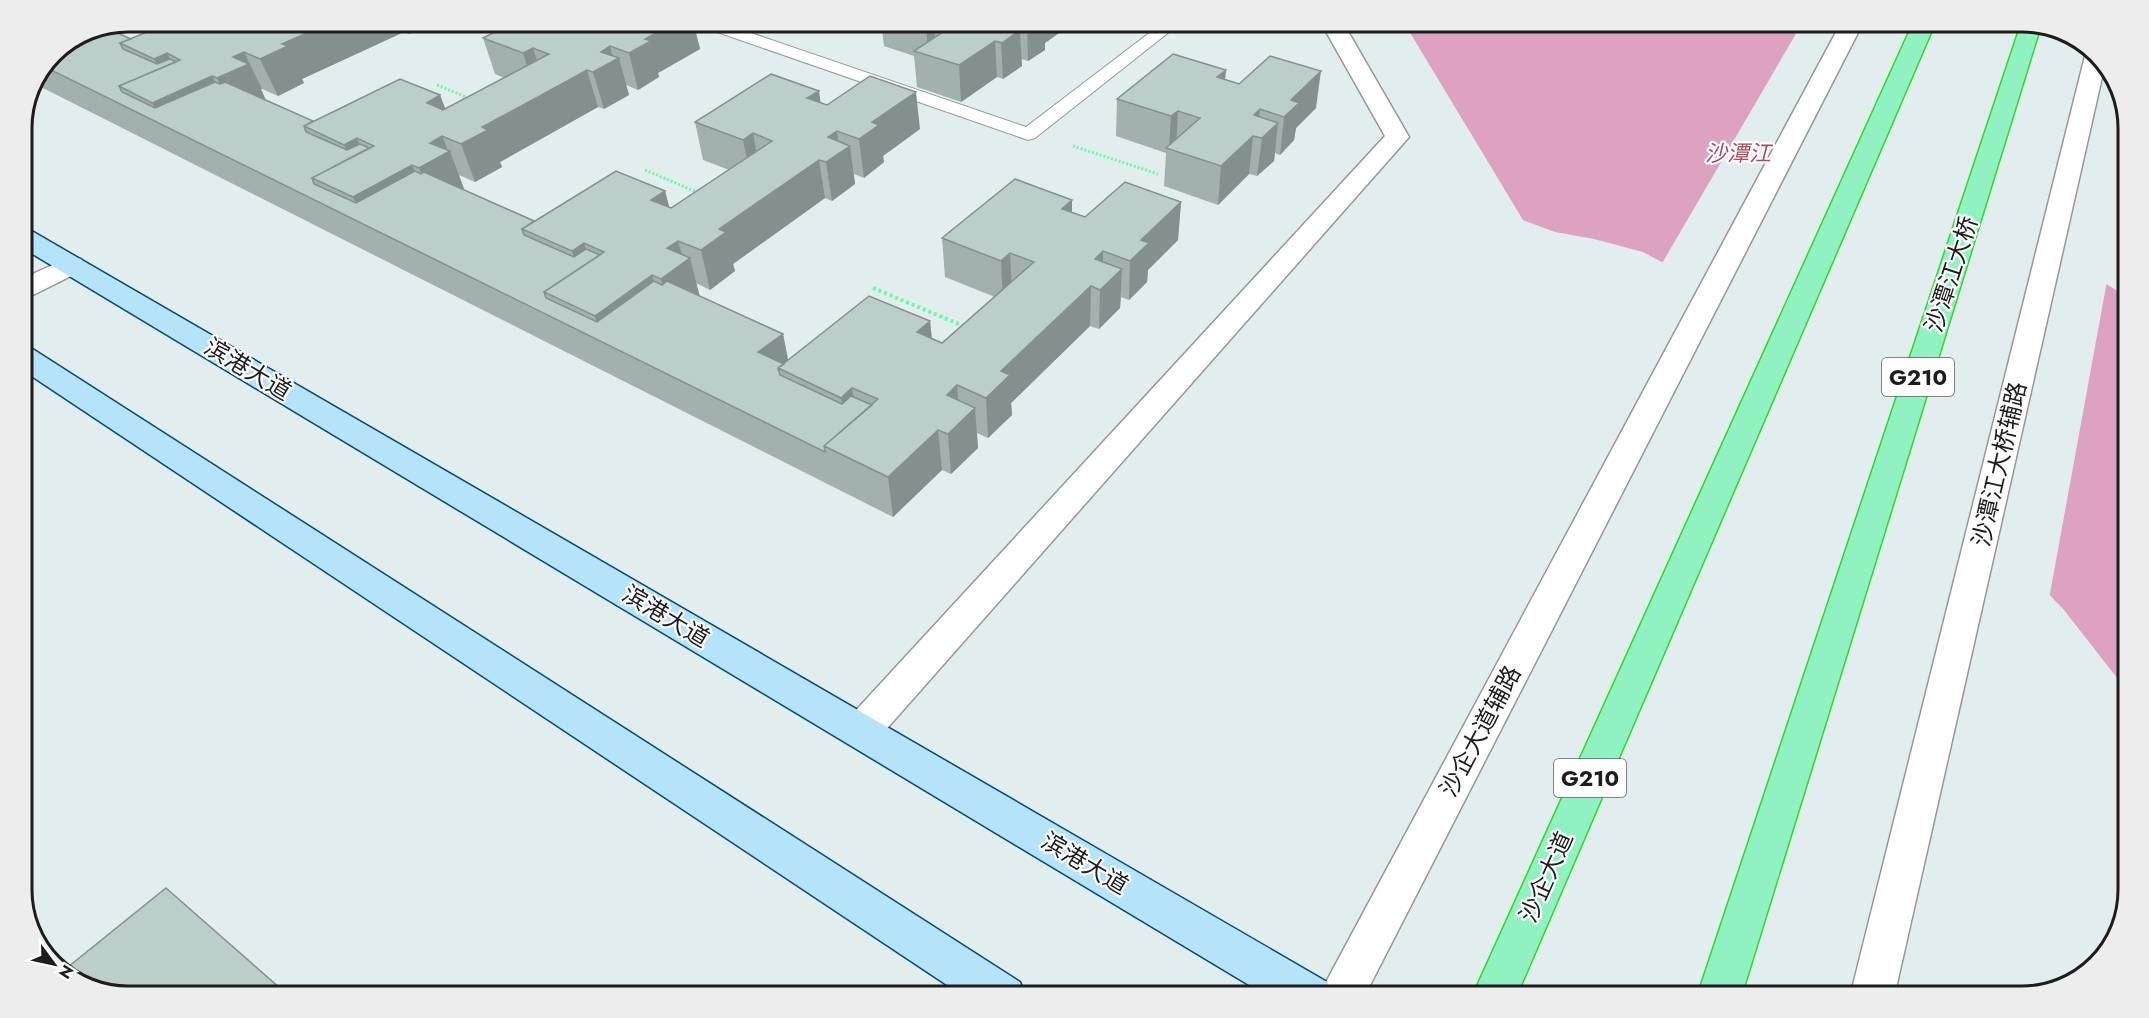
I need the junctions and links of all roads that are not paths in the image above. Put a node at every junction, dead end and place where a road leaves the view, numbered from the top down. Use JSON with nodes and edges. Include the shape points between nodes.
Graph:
{"nodes":[{"id":1,"x":729,"y":31,"type":"edge"},
{"id":2,"x":1162,"y":31,"type":"edge"},
{"id":3,"x":1337,"y":31,"type":"edge"},
{"id":4,"x":1848,"y":31,"type":"edge"},
{"id":5,"x":1922,"y":31,"type":"edge"},
{"id":6,"x":2028,"y":32,"type":"edge"},
{"id":7,"x":2094,"y":64,"type":"edge"},
{"id":8,"x":32,"y":242,"type":"edge"},
{"id":9,"x":71,"y":265,"type":"junction"},
{"id":10,"x":32,"y":284,"type":"edge"},
{"id":11,"x":32,"y":362,"type":"edge"},
{"id":12,"x":861,"y":731,"type":"junction"},
{"id":13,"x":987,"y":986,"type":"edge"},
{"id":14,"x":1292,"y":986,"type":"edge"},
{"id":15,"x":1346,"y":986,"type":"edge"},
{"id":16,"x":1499,"y":986,"type":"edge"},
{"id":17,"x":1723,"y":986,"type":"edge"},
{"id":18,"x":1875,"y":986,"type":"edge"}],
"edges":[{"from":1,"to":2,"type":"lane","via":[[1028,134]]},
{"from":3,"to":12,"type":"street","via":[[1397,137]]},
{"from":4,"to":15,"type":"street","name":"沙企大道辅路"},
{"from":5,"to":16,"type":"highway","name":"沙企大道","number":"G210"},
{"from":6,"to":17,"type":"highway","name":"沙潭江大桥","number":"G210"},
{"from":7,"to":18,"type":"street","name":"沙潭江大桥辅路"},
{"from":8,"to":9,"type":"main road","name":"滨港大道"},
{"from":9,"to":10,"type":"street"},
{"from":9,"to":12,"type":"main road","name":"滨港大道"},
{"from":11,"to":13,"type":"main road"},
{"from":12,"to":14,"type":"main road","name":"滨港大道"}]}
